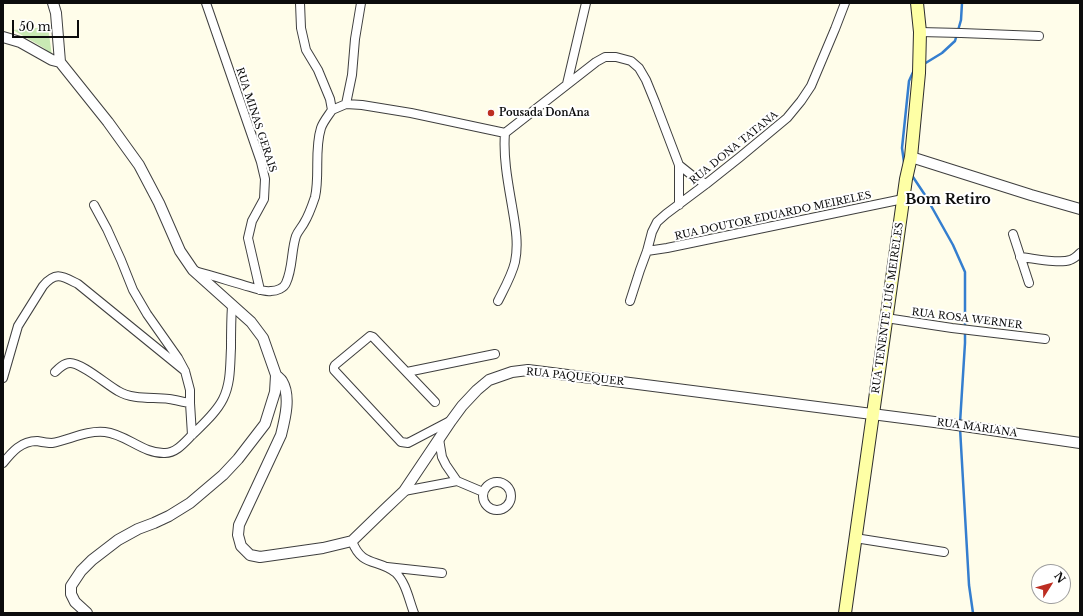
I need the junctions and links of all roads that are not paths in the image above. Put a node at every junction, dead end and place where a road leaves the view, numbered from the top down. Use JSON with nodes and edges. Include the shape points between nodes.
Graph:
{"nodes":[{"id":1,"x":53,"y":3,"type":"edge"},
{"id":2,"x":206,"y":3,"type":"edge"},
{"id":3,"x":300,"y":3,"type":"edge"},
{"id":4,"x":361,"y":3,"type":"edge"},
{"id":5,"x":586,"y":3,"type":"edge"},
{"id":6,"x":845,"y":3,"type":"edge"},
{"id":7,"x":916,"y":3,"type":"edge"},
{"id":8,"x":920,"y":32,"type":"junction"},
{"id":9,"x":1039,"y":36,"type":"dead end"},
{"id":10,"x":3,"y":37,"type":"edge"},
{"id":11,"x":60,"y":62,"type":"junction"},
{"id":12,"x":567,"y":84,"type":"junction"},
{"id":13,"x":346,"y":104,"type":"junction"},
{"id":14,"x":332,"y":110,"type":"junction"},
{"id":15,"x":506,"y":133,"type":"junction"},
{"id":16,"x":910,"y":160,"type":"junction"},
{"id":17,"x":679,"y":165,"type":"junction"},
{"id":18,"x":706,"y":184,"type":"junction"},
{"id":19,"x":903,"y":199,"type":"junction"},
{"id":20,"x":94,"y":205,"type":"dead end"},
{"id":21,"x":679,"y":205,"type":"junction"},
{"id":22,"x":1080,"y":210,"type":"edge"},
{"id":23,"x":1013,"y":234,"type":"dead end"},
{"id":24,"x":647,"y":251,"type":"junction"},
{"id":25,"x":1080,"y":253,"type":"edge"},
{"id":26,"x":1020,"y":257,"type":"junction"},
{"id":27,"x":193,"y":270,"type":"junction"},
{"id":28,"x":1029,"y":283,"type":"dead end"},
{"id":29,"x":260,"y":290,"type":"junction"},
{"id":30,"x":498,"y":301,"type":"dead end"},
{"id":31,"x":630,"y":301,"type":"dead end"},
{"id":32,"x":232,"y":306,"type":"junction"},
{"id":33,"x":886,"y":318,"type":"junction"},
{"id":34,"x":1045,"y":339,"type":"dead end"},
{"id":35,"x":495,"y":354,"type":"dead end"},
{"id":36,"x":185,"y":371,"type":"junction"},
{"id":37,"x":55,"y":372,"type":"dead end"},
{"id":38,"x":408,"y":372,"type":"junction"},
{"id":39,"x":276,"y":374,"type":"junction"},
{"id":40,"x":3,"y":378,"type":"edge"},
{"id":41,"x":435,"y":402,"type":"dead end"},
{"id":42,"x":190,"y":403,"type":"junction"},
{"id":43,"x":873,"y":414,"type":"junction"},
{"id":44,"x":451,"y":421,"type":"junction"},
{"id":45,"x":192,"y":435,"type":"junction"},
{"id":46,"x":439,"y":439,"type":"junction"},
{"id":47,"x":1080,"y":442,"type":"edge"},
{"id":48,"x":3,"y":463,"type":"edge"},
{"id":49,"x":457,"y":481,"type":"junction"},
{"id":50,"x":404,"y":491,"type":"junction"},
{"id":51,"x":483,"y":492,"type":"dead end"},
{"id":52,"x":855,"y":538,"type":"junction"},
{"id":53,"x":352,"y":541,"type":"junction"},
{"id":54,"x":944,"y":552,"type":"dead end"},
{"id":55,"x":384,"y":566,"type":"junction"},
{"id":56,"x":442,"y":573,"type":"dead end"},
{"id":57,"x":87,"y":613,"type":"edge"},
{"id":58,"x":414,"y":613,"type":"edge"},
{"id":59,"x":845,"y":613,"type":"edge"}],
"edges":[{"from":1,"to":11,"type":"street"},
{"from":2,"to":29,"type":"street","name":"RUA MINAS GERAIS","via":[[265,179],[264,199],[252,221],[248,238]]},
{"from":3,"to":14,"type":"street","via":[[301,28],[306,50],[318,70]]},
{"from":4,"to":13,"type":"street"},
{"from":5,"to":12,"type":"street"},
{"from":6,"to":18,"type":"street","name":"RUA DONA TATANA","via":[[820,66],[801,101],[787,118]]},
{"from":7,"to":8,"type":"main road","name":"RUA TENENTE LUÍS MEIRELES"},
{"from":8,"to":9,"type":"street"},
{"from":8,"to":16,"type":"main road","name":"RUA TENENTE LUÍS MEIRELES","via":[[919,73]]},
{"from":10,"to":11,"type":"street","via":[[20,42]]},
{"from":11,"to":27,"type":"street","via":[[139,165],[180,251]]},
{"from":12,"to":15,"type":"street"},
{"from":12,"to":17,"type":"street","via":[[605,57],[631,61],[646,80]]},
{"from":13,"to":14,"type":"street"},
{"from":13,"to":15,"type":"street","via":[[411,113]]},
{"from":14,"to":29,"type":"street","via":[[321,126],[315,196],[304,224],[297,234],[286,284],[271,292]]},
{"from":15,"to":30,"type":"street","via":[[504,144],[517,245],[515,262]]},
{"from":16,"to":19,"type":"main road","name":"RUA TENENTE LUÍS MEIRELES"},
{"from":16,"to":22,"type":"street"},
{"from":17,"to":18,"type":"street"},
{"from":17,"to":21,"type":"street"},
{"from":18,"to":21,"type":"street","name":"RUA DONA TATANA"},
{"from":19,"to":24,"type":"street","name":"RUA DOUTOR EDUARDO MEIRELES"},
{"from":19,"to":33,"type":"main road","name":"RUA TENENTE LUÍS MEIRELES"},
{"from":20,"to":36,"type":"street","via":[[133,290]]},
{"from":21,"to":24,"type":"street","name":"RUA DONA TATANA","via":[[657,222]]},
{"from":23,"to":26,"type":"street"},
{"from":24,"to":31,"type":"street","name":"RUA DONA TATANA"},
{"from":25,"to":26,"type":"street","via":[[1072,260],[1066,261]]},
{"from":26,"to":28,"type":"street"},
{"from":27,"to":29,"type":"street"},
{"from":27,"to":32,"type":"street"},
{"from":32,"to":39,"type":"street","via":[[251,322],[263,338]]},
{"from":32,"to":45,"type":"street","via":[[230,376],[227,389],[213,414]]},
{"from":33,"to":34,"type":"street","name":"RUA ROSA WERNER"},
{"from":33,"to":43,"type":"main road","name":"RUA TENENTE LUÍS MEIRELES"},
{"from":35,"to":38,"type":"street"},
{"from":36,"to":40,"type":"street","via":[[78,284],[63,277],[53,277],[43,286],[18,326]]},
{"from":36,"to":42,"type":"street","via":[[190,390]]},
{"from":37,"to":42,"type":"street","via":[[62,365],[75,364],[125,395]]},
{"from":38,"to":41,"type":"street"},
{"from":38,"to":44,"type":"street","via":[[370,336],[334,368],[401,442],[408,443]]},
{"from":39,"to":53,"type":"street","via":[[286,391],[285,418],[281,434],[239,525],[241,546],[250,555],[260,556],[323,548]]},
{"from":39,"to":57,"type":"street","via":[[275,392],[265,424],[223,475],[190,503],[169,516],[118,540],[81,571],[71,586],[70,594]]},
{"from":42,"to":45,"type":"street"},
{"from":43,"to":44,"type":"street","name":"RUA PAQUEQUER","via":[[528,370],[512,372],[489,380],[462,406]]},
{"from":43,"to":47,"type":"street","name":"RUA MARIANA"},
{"from":43,"to":52,"type":"main road","name":"RUA TENENTE LUÍS MEIRELES"},
{"from":44,"to":46,"type":"street","name":"RUA PAQUEQUER"},
{"from":45,"to":48,"type":"street","via":[[173,452],[166,454],[152,451],[115,434],[94,432],[50,443],[29,442],[13,450]]},
{"from":46,"to":49,"type":"street","via":[[442,457]]},
{"from":46,"to":50,"type":"street","name":"RUA PAQUEQUER"},
{"from":49,"to":50,"type":"street"},
{"from":49,"to":51,"type":"street"},
{"from":50,"to":53,"type":"street","name":"RUA PAQUEQUER"},
{"from":52,"to":54,"type":"street"},
{"from":52,"to":59,"type":"main road","name":"RUA TENENTE LUÍS MEIRELES"},
{"from":53,"to":55,"type":"street","via":[[358,553],[365,559]]},
{"from":55,"to":56,"type":"street"},
{"from":55,"to":58,"type":"street","via":[[396,573],[403,583]]}]}
